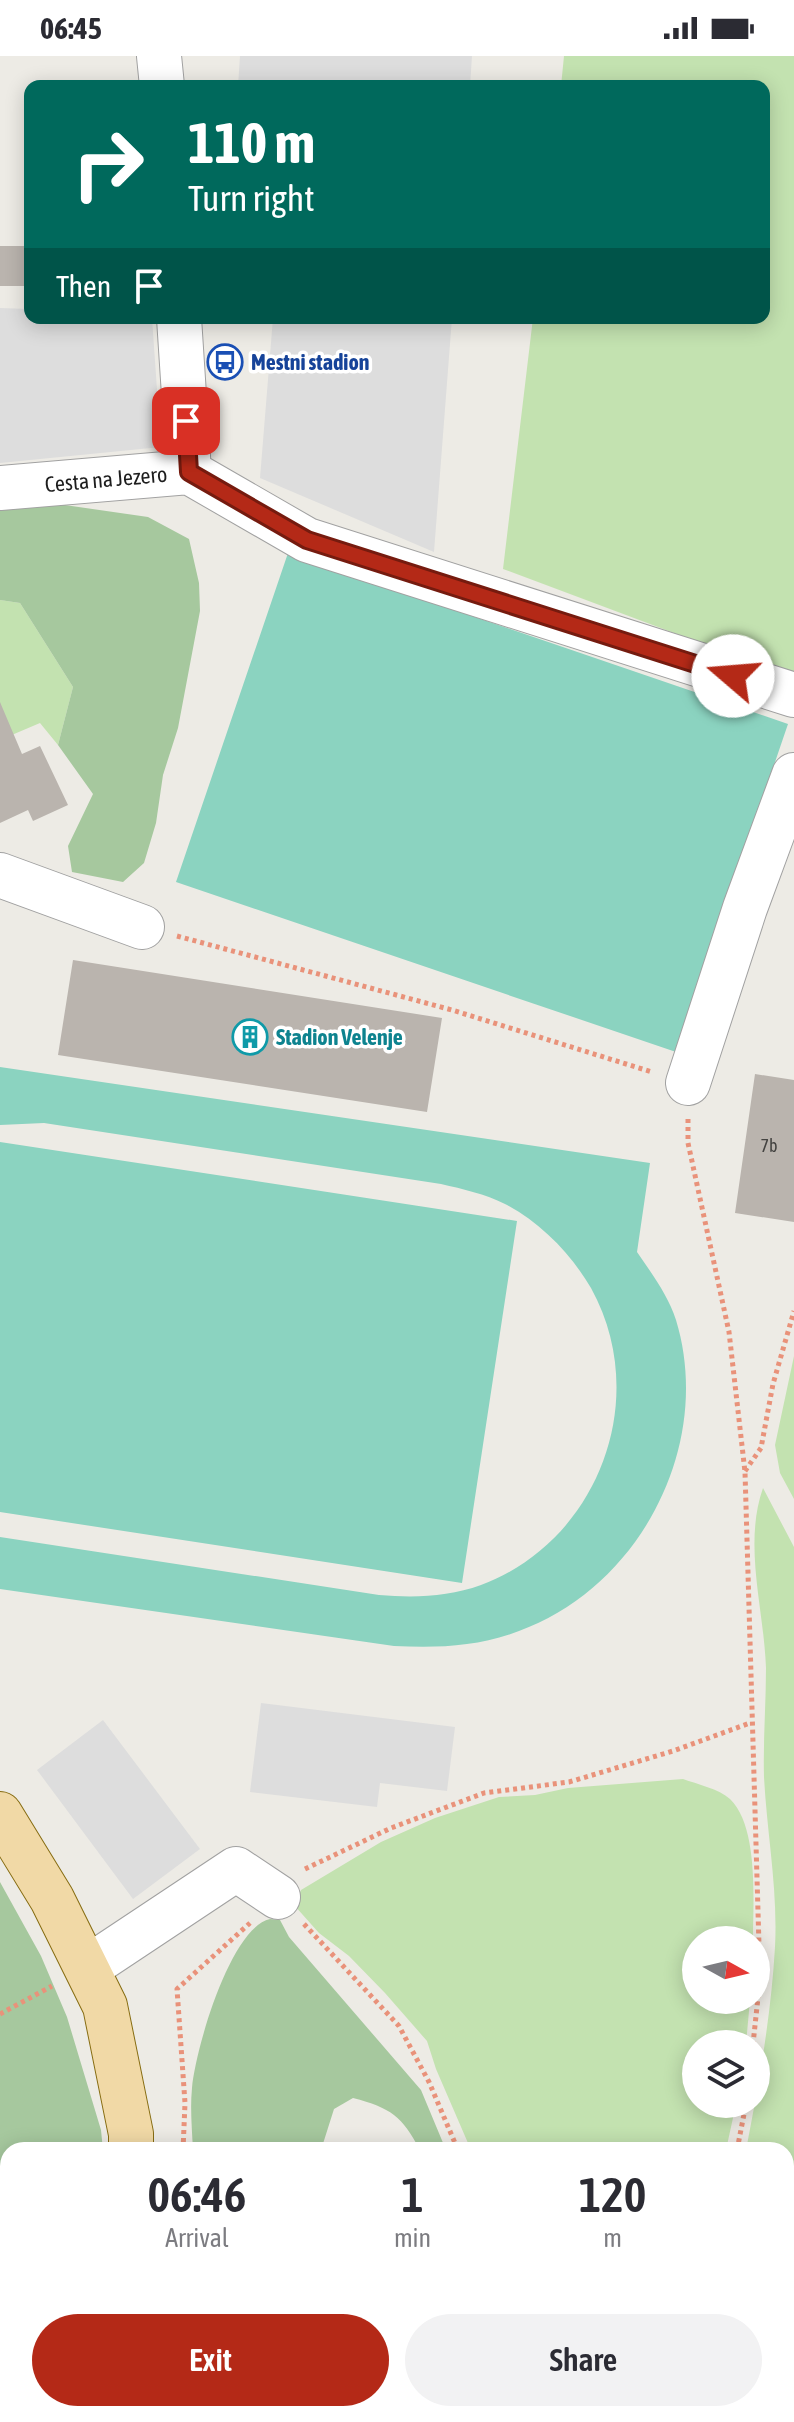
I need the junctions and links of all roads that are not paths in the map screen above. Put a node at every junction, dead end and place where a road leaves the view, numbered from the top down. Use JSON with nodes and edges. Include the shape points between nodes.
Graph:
{"nodes":[{"id":1,"x":159,"y":56,"type":"edge"},
{"id":2,"x":161,"y":80,"type":"edge"},
{"id":3,"x":179,"y":324,"type":"edge"},
{"id":4,"x":189,"y":472,"type":"junction"},
{"id":5,"x":0,"y":488,"type":"edge"},
{"id":6,"x":794,"y":695,"type":"edge"},
{"id":7,"x":794,"y":775,"type":"edge"},
{"id":8,"x":0,"y":875,"type":"edge"},
{"id":9,"x":142,"y":927,"type":"road end"},
{"id":10,"x":688,"y":1083,"type":"road end"},
{"id":11,"x":0,"y":1814,"type":"edge"},
{"id":12,"x":278,"y":1897,"type":"road end"},
{"id":13,"x":87,"y":1968,"type":"junction"},
{"id":14,"x":131,"y":2142,"type":"edge"}],
"edges":[{"from":1,"to":2,"type":"street"},
{"from":3,"to":4,"type":"street"},
{"from":4,"to":5,"type":"street","name":"Cesta na Jezero"},
{"from":4,"to":6,"type":"street","name":"Cesta na Jezero","via":[[307,540]]},
{"from":7,"to":10,"type":"street"},
{"from":8,"to":9,"type":"street"},
{"from":11,"to":13,"type":"main road"},
{"from":12,"to":13,"type":"street","via":[[236,1869]]},
{"from":13,"to":14,"type":"main road","via":[[105,2006]]}]}
